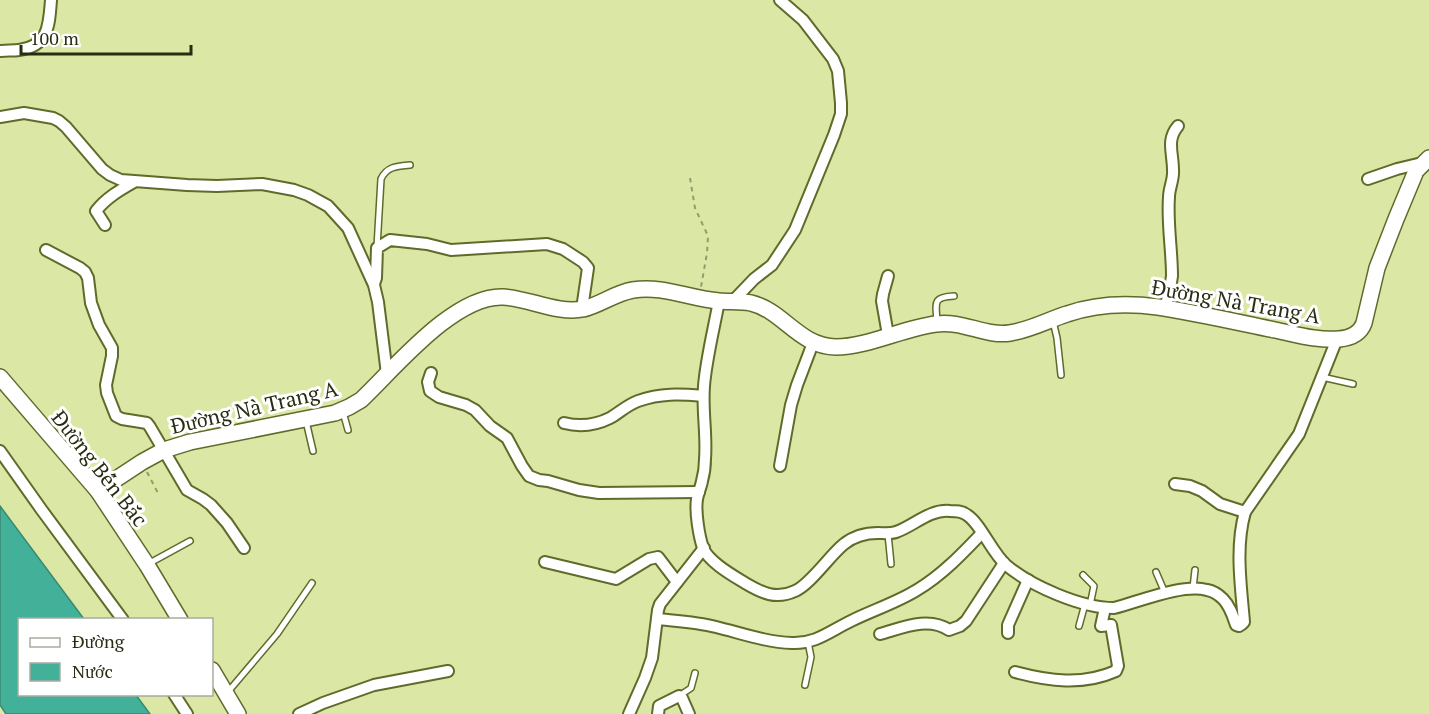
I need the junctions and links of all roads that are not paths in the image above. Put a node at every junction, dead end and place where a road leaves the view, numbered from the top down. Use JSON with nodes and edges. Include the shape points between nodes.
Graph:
{"nodes":[{"id":1,"x":51,"y":0,"type":"edge"},
{"id":2,"x":780,"y":0,"type":"edge"},
{"id":3,"x":0,"y":51,"type":"edge"},
{"id":4,"x":0,"y":117,"type":"edge"},
{"id":5,"x":1178,"y":126,"type":"dead end"},
{"id":6,"x":1426,"y":161,"type":"edge"},
{"id":7,"x":410,"y":165,"type":"dead end"},
{"id":8,"x":1368,"y":179,"type":"dead end"},
{"id":9,"x":134,"y":182,"type":"junction"},
{"id":10,"x":105,"y":225,"type":"dead end"},
{"id":11,"x":377,"y":248,"type":"junction"},
{"id":12,"x":46,"y":250,"type":"dead end"},
{"id":13,"x":888,"y":276,"type":"dead end"},
{"id":14,"x":374,"y":285,"type":"junction"},
{"id":15,"x":954,"y":296,"type":"dead end"},
{"id":16,"x":726,"y":302,"type":"junction"},
{"id":17,"x":1165,"y":308,"type":"junction"},
{"id":18,"x":582,"y":309,"type":"junction"},
{"id":19,"x":1052,"y":319,"type":"junction"},
{"id":20,"x":937,"y":324,"type":"junction"},
{"id":21,"x":888,"y":335,"type":"junction"},
{"id":22,"x":1337,"y":339,"type":"junction"},
{"id":23,"x":813,"y":343,"type":"junction"},
{"id":24,"x":431,"y":373,"type":"dead end"},
{"id":25,"x":387,"y":374,"type":"junction"},
{"id":26,"x":1061,"y":375,"type":"dead end"},
{"id":27,"x":0,"y":377,"type":"edge"},
{"id":28,"x":1322,"y":378,"type":"junction"},
{"id":29,"x":1353,"y":384,"type":"dead end"},
{"id":30,"x":703,"y":396,"type":"junction"},
{"id":31,"x":343,"y":410,"type":"junction"},
{"id":32,"x":306,"y":420,"type":"junction"},
{"id":33,"x":564,"y":423,"type":"dead end"},
{"id":34,"x":348,"y":430,"type":"dead end"},
{"id":35,"x":164,"y":450,"type":"junction"},
{"id":36,"x":0,"y":451,"type":"edge"},
{"id":37,"x":313,"y":451,"type":"dead end"},
{"id":38,"x":780,"y":466,"type":"dead end"},
{"id":39,"x":1175,"y":484,"type":"dead end"},
{"id":40,"x":98,"y":491,"type":"junction"},
{"id":41,"x":699,"y":492,"type":"junction"},
{"id":42,"x":1245,"y":512,"type":"junction"},
{"id":43,"x":982,"y":533,"type":"junction"},
{"id":44,"x":888,"y":534,"type":"junction"},
{"id":45,"x":190,"y":541,"type":"dead end"},
{"id":46,"x":244,"y":548,"type":"dead end"},
{"id":47,"x":704,"y":548,"type":"junction"},
{"id":48,"x":545,"y":562,"type":"dead end"},
{"id":49,"x":1004,"y":563,"type":"junction"},
{"id":50,"x":891,"y":564,"type":"dead end"},
{"id":51,"x":147,"y":565,"type":"junction"},
{"id":52,"x":1195,"y":570,"type":"dead end"},
{"id":53,"x":1156,"y":572,"type":"dead end"},
{"id":54,"x":1083,"y":575,"type":"dead end"},
{"id":55,"x":1028,"y":580,"type":"junction"},
{"id":56,"x":677,"y":582,"type":"junction"},
{"id":57,"x":312,"y":583,"type":"dead end"},
{"id":58,"x":1193,"y":588,"type":"junction"},
{"id":59,"x":1165,"y":593,"type":"junction"},
{"id":60,"x":1088,"y":605,"type":"junction"},
{"id":61,"x":1105,"y":608,"type":"junction"},
{"id":62,"x":122,"y":618,"type":"edge"},
{"id":63,"x":179,"y":618,"type":"edge"},
{"id":64,"x":657,"y":619,"type":"junction"},
{"id":65,"x":1079,"y":626,"type":"dead end"},
{"id":66,"x":1008,"y":633,"type":"dead end"},
{"id":67,"x":880,"y":634,"type":"dead end"},
{"id":68,"x":808,"y":642,"type":"junction"},
{"id":69,"x":448,"y":671,"type":"dead end"},
{"id":70,"x":213,"y":672,"type":"edge"},
{"id":71,"x":1015,"y":672,"type":"dead end"},
{"id":72,"x":695,"y":673,"type":"dead end"},
{"id":73,"x":805,"y":685,"type":"dead end"},
{"id":74,"x":226,"y":694,"type":"junction"},
{"id":75,"x":175,"y":696,"type":"edge"},
{"id":76,"x":679,"y":696,"type":"junction"},
{"id":77,"x":187,"y":714,"type":"edge"},
{"id":78,"x":238,"y":714,"type":"edge"},
{"id":79,"x":299,"y":714,"type":"edge"},
{"id":80,"x":629,"y":714,"type":"edge"},
{"id":81,"x":658,"y":714,"type":"edge"},
{"id":82,"x":689,"y":714,"type":"edge"}],
"edges":[{"from":1,"to":3,"type":"street","via":[[48,28],[39,44]]},
{"from":2,"to":16,"type":"street","via":[[803,20],[833,59],[838,71],[840,114],[795,230],[772,265]]},
{"from":4,"to":9,"type":"street","via":[[24,113],[59,121],[102,169],[121,180]]},
{"from":5,"to":17,"type":"street","via":[[1171,139],[1170,153],[1172,276]]},
{"from":6,"to":8,"type":"street"},
{"from":6,"to":22,"type":"street","name":"Đường Nà Trang A","via":[[1416,171],[1377,268],[1365,323],[1361,331]]},
{"from":7,"to":11,"type":"lane","via":[[395,166],[381,178]]},
{"from":9,"to":10,"type":"street","via":[[98,208]]},
{"from":9,"to":14,"type":"street","via":[[262,184],[308,195],[328,206],[348,228]]},
{"from":11,"to":14,"type":"street"},
{"from":11,"to":18,"type":"street","via":[[390,240],[451,250],[547,244],[563,249],[588,268]]},
{"from":12,"to":35,"type":"street","via":[[80,268],[88,278],[91,303],[112,348],[106,385],[116,416],[147,423]]},
{"from":13,"to":21,"type":"street","via":[[882,301]]},
{"from":14,"to":25,"type":"street"},
{"from":15,"to":20,"type":"lane","via":[[938,299]]},
{"from":16,"to":18,"type":"street","name":"Đường Nà Trang A","via":[[647,289],[621,293]]},
{"from":16,"to":23,"type":"street","name":"Đường Nà Trang A","via":[[758,305]]},
{"from":16,"to":30,"type":"street"},
{"from":17,"to":19,"type":"street","name":"Đường Nà Trang A","via":[[1104,305]]},
{"from":17,"to":22,"type":"street","name":"Đường Nà Trang A"},
{"from":18,"to":25,"type":"street","name":"Đường Nà Trang A","via":[[507,297],[488,298],[461,309],[445,321]]},
{"from":19,"to":20,"type":"street","name":"Đường Nà Trang A","via":[[1008,334],[956,323]]},
{"from":19,"to":26,"type":"lane"},
{"from":20,"to":21,"type":"street","name":"Đường Nà Trang A"},
{"from":21,"to":23,"type":"street","name":"Đường Nà Trang A","via":[[847,346]]},
{"from":22,"to":28,"type":"street"},
{"from":23,"to":38,"type":"street","via":[[794,395]]},
{"from":24,"to":41,"type":"street","via":[[430,391],[475,410],[507,438],[529,476],[599,493]]},
{"from":25,"to":31,"type":"street","name":"Đường Nà Trang A","via":[[362,400]]},
{"from":27,"to":40,"type":"street","name":"Đường Bến Bắc"},
{"from":28,"to":29,"type":"lane"},
{"from":28,"to":42,"type":"street","via":[[1299,434]]},
{"from":30,"to":33,"type":"street","via":[[663,394],[596,423],[580,427]]},
{"from":30,"to":41,"type":"street","via":[[706,445]]},
{"from":31,"to":32,"type":"street","name":"Đường Nà Trang A"},
{"from":31,"to":34,"type":"lane"},
{"from":32,"to":35,"type":"street","name":"Đường Nà Trang A"},
{"from":32,"to":37,"type":"lane"},
{"from":35,"to":40,"type":"street","name":"Đường Nà Trang A"},
{"from":35,"to":46,"type":"street","via":[[187,490],[211,505]]},
{"from":36,"to":62,"type":"street"},
{"from":39,"to":42,"type":"street","via":[[1190,486],[1220,504]]},
{"from":40,"to":51,"type":"street","name":"Đường Bến Bắc"},
{"from":41,"to":47,"type":"street","via":[[697,508]]},
{"from":42,"to":58,"type":"street","via":[[1240,555],[1244,622],[1236,624],[1225,601],[1216,594]]},
{"from":43,"to":44,"type":"street","via":[[966,514],[947,510]]},
{"from":43,"to":49,"type":"street"},
{"from":43,"to":68,"type":"street","via":[[936,578],[915,592]]},
{"from":44,"to":47,"type":"street","via":[[871,533],[844,544],[805,585],[786,595],[760,592],[726,571]]},
{"from":44,"to":50,"type":"lane"},
{"from":45,"to":51,"type":"lane"},
{"from":47,"to":56,"type":"street"},
{"from":48,"to":56,"type":"street","via":[[616,579],[658,557]]},
{"from":49,"to":55,"type":"street"},
{"from":49,"to":67,"type":"street","via":[[960,626],[949,630],[926,623]]},
{"from":51,"to":63,"type":"street","name":"Đường Bến Bắc"},
{"from":52,"to":58,"type":"lane"},
{"from":53,"to":59,"type":"lane"},
{"from":54,"to":60,"type":"lane","via":[[1094,586]]},
{"from":55,"to":60,"type":"street"},
{"from":55,"to":66,"type":"street"},
{"from":56,"to":64,"type":"street","via":[[660,604]]},
{"from":57,"to":74,"type":"lane","via":[[277,634]]},
{"from":58,"to":59,"type":"street"},
{"from":59,"to":61,"type":"street"},
{"from":60,"to":61,"type":"street"},
{"from":60,"to":65,"type":"lane"},
{"from":61,"to":71,"type":"street","via":[[1101,626],[1111,625],[1116,671],[1080,681],[1036,678]]},
{"from":64,"to":68,"type":"street","via":[[704,624],[763,640]]},
{"from":64,"to":80,"type":"street","via":[[652,658]]},
{"from":68,"to":73,"type":"lane","via":[[811,657]]},
{"from":69,"to":79,"type":"street","via":[[374,685]]},
{"from":70,"to":74,"type":"street"},
{"from":72,"to":76,"type":"lane","via":[[691,688]]},
{"from":74,"to":78,"type":"street"},
{"from":75,"to":77,"type":"street"},
{"from":76,"to":81,"type":"street","via":[[659,706]]},
{"from":76,"to":82,"type":"street"}]}
